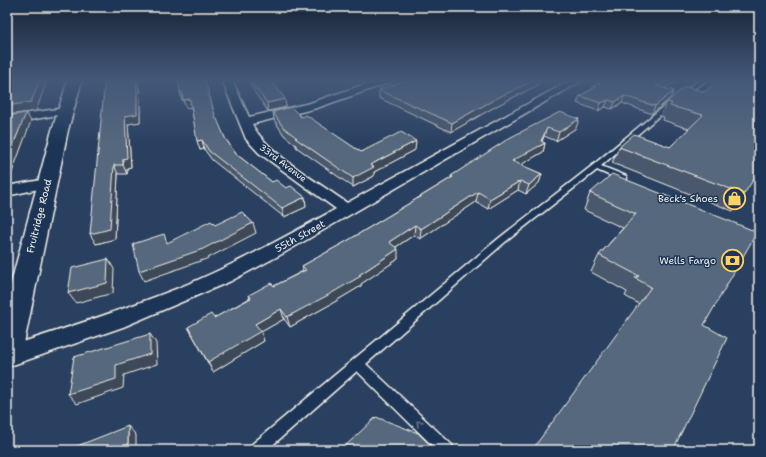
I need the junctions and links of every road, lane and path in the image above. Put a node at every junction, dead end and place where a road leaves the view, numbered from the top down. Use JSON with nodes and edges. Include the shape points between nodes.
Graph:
{"nodes":[{"id":1,"x":68,"y":101,"type":"edge"},
{"id":2,"x":236,"y":101,"type":"edge"},
{"id":3,"x":326,"y":101,"type":"edge"},
{"id":4,"x":540,"y":101,"type":"edge"},
{"id":5,"x":672,"y":101,"type":"edge"},
{"id":6,"x":65,"y":111,"type":"junction"},
{"id":7,"x":7,"y":120,"type":"edge"},
{"id":8,"x":245,"y":122,"type":"junction"},
{"id":9,"x":596,"y":167,"type":"junction"},
{"id":10,"x":631,"y":182,"type":"edge"},
{"id":11,"x":47,"y":183,"type":"junction"},
{"id":12,"x":7,"y":191,"type":"edge"},
{"id":13,"x":347,"y":210,"type":"junction"},
{"id":14,"x":12,"y":311,"type":"edge"},
{"id":15,"x":7,"y":354,"type":"edge"},
{"id":16,"x":7,"y":357,"type":"edge"},
{"id":17,"x":358,"y":364,"type":"junction"},
{"id":18,"x":256,"y":450,"type":"edge"},
{"id":19,"x":447,"y":450,"type":"edge"}],
"edges":[{"from":1,"to":6,"type":"main road","name":"Fruitridge Road"},
{"from":2,"to":8,"type":"street","name":"33rd Avenue"},
{"from":3,"to":8,"type":"street"},
{"from":4,"to":13,"type":"street","name":"55th Street"},
{"from":5,"to":9,"type":"lane"},
{"from":6,"to":7,"type":"street"},
{"from":6,"to":11,"type":"main road","name":"Fruitridge Road"},
{"from":8,"to":13,"type":"street","name":"33rd Avenue","via":[[255,142],[264,150]]},
{"from":9,"to":10,"type":"lane"},
{"from":9,"to":17,"type":"lane","via":[[501,241]]},
{"from":11,"to":12,"type":"street"},
{"from":11,"to":14,"type":"main road","name":"Fruitridge Road"},
{"from":13,"to":16,"type":"street","name":"55th Street","via":[[224,276],[184,294],[115,321]]},
{"from":14,"to":15,"type":"main road","name":"Fruitridge Road"},
{"from":17,"to":18,"type":"lane"},
{"from":19,"to":17,"type":"lane","one_way":true}]}
